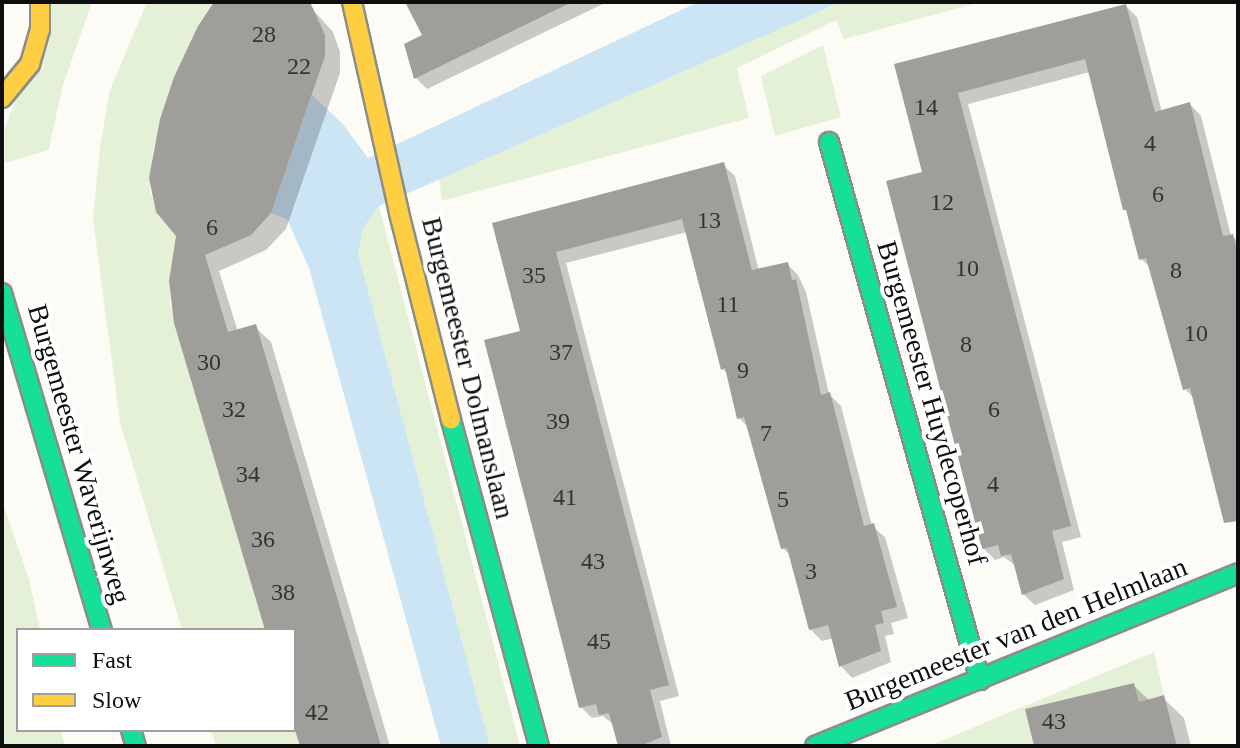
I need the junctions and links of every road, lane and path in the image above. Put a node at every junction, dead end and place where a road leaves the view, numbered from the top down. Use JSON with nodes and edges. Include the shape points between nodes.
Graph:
{"nodes":[{"id":1,"x":40,"y":2,"type":"edge"},
{"id":2,"x":352,"y":2,"type":"edge"},
{"id":3,"x":2,"y":98,"type":"edge"},
{"id":4,"x":829,"y":142,"type":"dead end"},
{"id":5,"x":2,"y":293,"type":"edge"},
{"id":6,"x":1238,"y":573,"type":"edge"},
{"id":7,"x":101,"y":628,"type":"edge"},
{"id":8,"x":980,"y":680,"type":"junction"},
{"id":9,"x":539,"y":746,"type":"edge"},
{"id":10,"x":815,"y":746,"type":"edge"}],
"edges":[{"from":1,"to":3,"type":"street","via":[[40,30],[30,64]]},
{"from":2,"to":9,"type":"street","name":"Burgemeester Dolmanslaan","via":[[399,213]]},
{"from":4,"to":8,"type":"street","name":"Burgemeester Huydecoperhof"},
{"from":5,"to":7,"type":"street","name":"Burgemeester Waverijnweg"},
{"from":6,"to":8,"type":"street","name":"Burgemeester van den Helmlaan"},
{"from":8,"to":10,"type":"street","name":"Burgemeester van den Helmlaan"}]}
